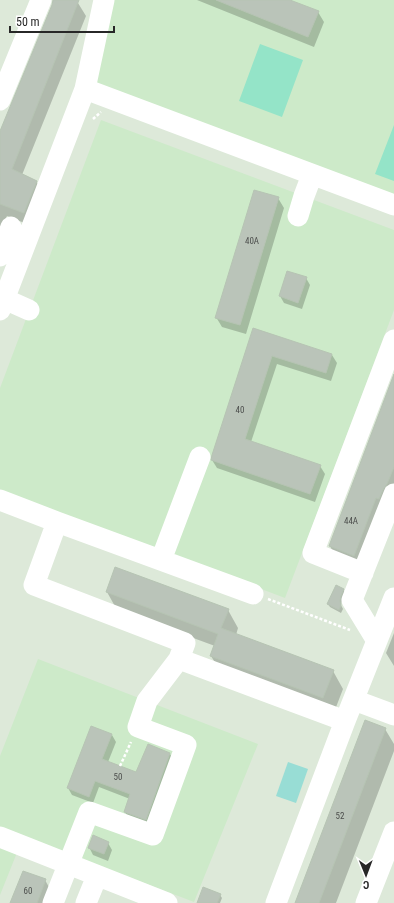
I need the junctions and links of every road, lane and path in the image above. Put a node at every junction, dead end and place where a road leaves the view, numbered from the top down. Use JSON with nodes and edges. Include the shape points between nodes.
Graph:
{"nodes":[{"id":1,"x":40,"y":0,"type":"edge"},
{"id":2,"x":104,"y":0,"type":"edge"},
{"id":3,"x":85,"y":89,"type":"junction"},
{"id":4,"x":0,"y":100,"type":"edge"},
{"id":5,"x":102,"y":112,"type":"dead end"},
{"id":6,"x":91,"y":120,"type":"dead end"},
{"id":7,"x":312,"y":175,"type":"junction"},
{"id":8,"x":394,"y":205,"type":"edge"},
{"id":9,"x":298,"y":216,"type":"dead end"},
{"id":10,"x":11,"y":227,"type":"dead end"},
{"id":11,"x":0,"y":256,"type":"edge"},
{"id":12,"x":2,"y":302,"type":"edge"},
{"id":13,"x":29,"y":310,"type":"dead end"},
{"id":14,"x":394,"y":340,"type":"edge"},
{"id":15,"x":200,"y":457,"type":"dead end"},
{"id":16,"x":394,"y":494,"type":"edge"},
{"id":17,"x":2,"y":506,"type":"edge"},
{"id":18,"x":57,"y":522,"type":"junction"},
{"id":19,"x":387,"y":532,"type":"edge"},
{"id":20,"x":161,"y":560,"type":"junction"},
{"id":21,"x":363,"y":573,"type":"junction"},
{"id":22,"x":253,"y":594,"type":"joint"},
{"id":23,"x":394,"y":598,"type":"edge"},
{"id":24,"x":377,"y":641,"type":"junction"},
{"id":25,"x":179,"y":659,"type":"junction"},
{"id":26,"x":354,"y":700,"type":"junction"},
{"id":27,"x":394,"y":715,"type":"edge"},
{"id":28,"x":346,"y":721,"type":"junction"},
{"id":29,"x":138,"y":727,"type":"junction"},
{"id":30,"x":120,"y":766,"type":"dead end"},
{"id":31,"x":394,"y":832,"type":"edge"},
{"id":32,"x":0,"y":837,"type":"edge"},
{"id":33,"x":68,"y":864,"type":"junction"},
{"id":34,"x":97,"y":876,"type":"junction"},
{"id":35,"x":153,"y":901,"type":"edge"},
{"id":36,"x":53,"y":903,"type":"edge"},
{"id":37,"x":86,"y":903,"type":"edge"},
{"id":38,"x":276,"y":903,"type":"edge"},
{"id":39,"x":366,"y":903,"type":"edge"}],
"edges":[{"from":1,"to":4,"type":"street"},
{"from":2,"to":3,"type":"street"},
{"from":3,"to":7,"type":"street"},
{"from":3,"to":12,"type":"street"},
{"from":5,"to":6,"type":"path"},
{"from":7,"to":8,"type":"street"},
{"from":7,"to":9,"type":"street"},
{"from":10,"to":11,"type":"street"},
{"from":12,"to":13,"type":"street"},
{"from":14,"to":21,"type":"street","via":[[313,553]]},
{"from":15,"to":20,"type":"street"},
{"from":16,"to":19,"type":"street"},
{"from":17,"to":18,"type":"street"},
{"from":18,"to":20,"type":"street"},
{"from":18,"to":25,"type":"street","via":[[34,585],[185,643]]},
{"from":19,"to":21,"type":"street"},
{"from":20,"to":22,"type":"street"},
{"from":21,"to":24,"type":"street","via":[[352,600]]},
{"from":22,"to":24,"type":"path"},
{"from":23,"to":24,"type":"street"},
{"from":24,"to":26,"type":"street"},
{"from":25,"to":28,"type":"street"},
{"from":25,"to":29,"type":"street","via":[[147,701]]},
{"from":26,"to":27,"type":"street"},
{"from":26,"to":28,"type":"street"},
{"from":28,"to":38,"type":"street"},
{"from":29,"to":30,"type":"path"},
{"from":29,"to":33,"type":"street","via":[[186,746],[153,835],[89,812]]},
{"from":31,"to":39,"type":"street"},
{"from":32,"to":33,"type":"street"},
{"from":33,"to":34,"type":"street"},
{"from":33,"to":36,"type":"street"},
{"from":34,"to":35,"type":"street"},
{"from":34,"to":37,"type":"street"}]}
